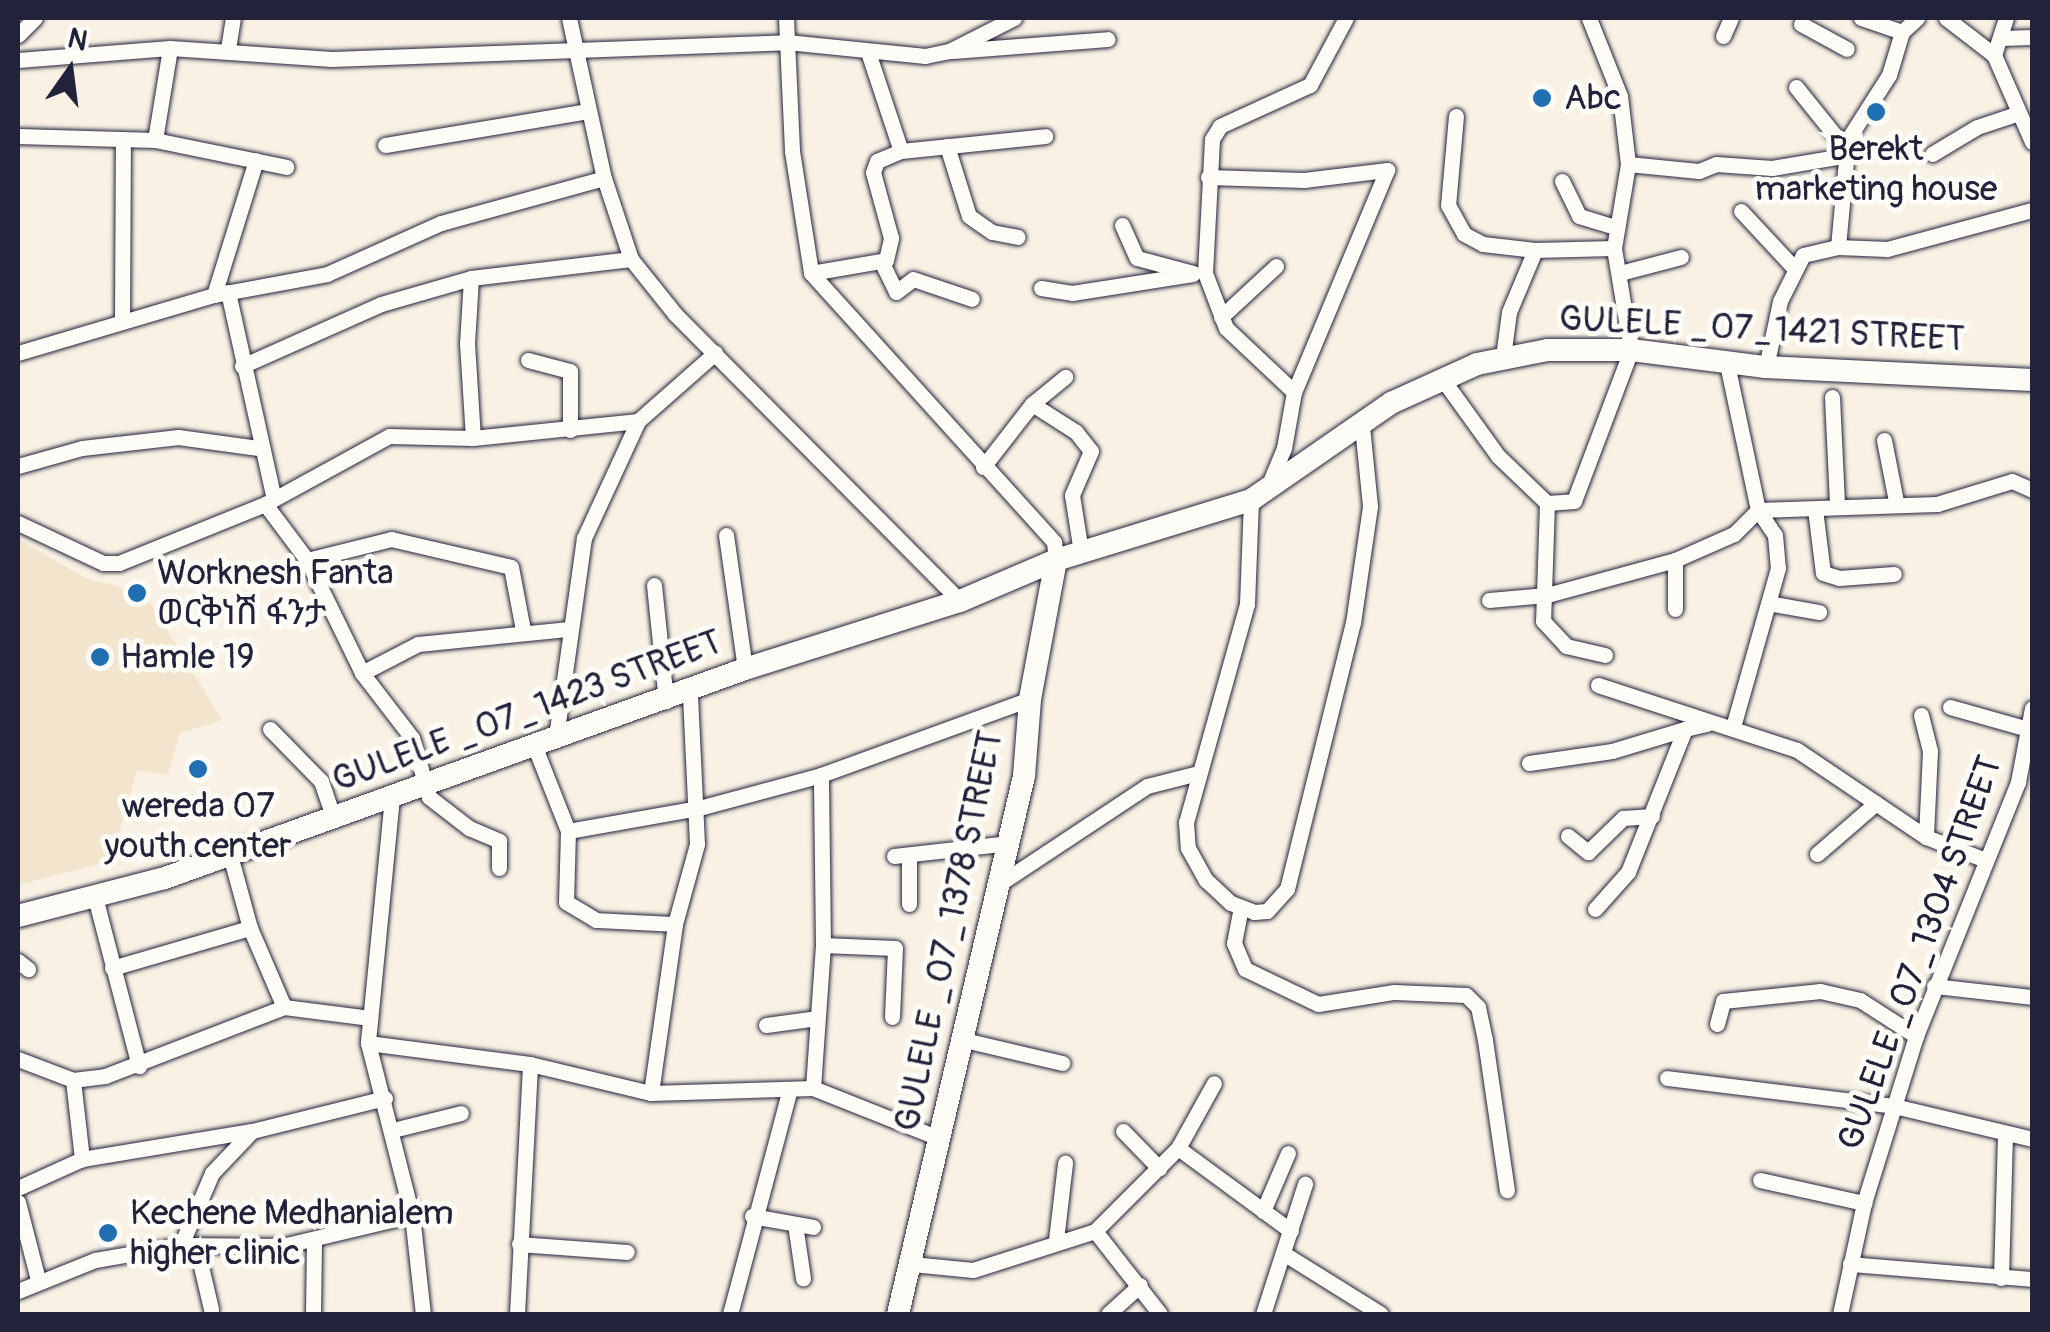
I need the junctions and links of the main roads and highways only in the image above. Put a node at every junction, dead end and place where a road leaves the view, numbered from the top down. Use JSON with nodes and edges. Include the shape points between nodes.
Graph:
{"nodes":[{"id":1,"x":2032,"y":380,"type":"edge"},
{"id":2,"x":1056,"y":560,"type":"junction"},
{"id":3,"x":18,"y":916,"type":"edge"},
{"id":4,"x":898,"y":1314,"type":"edge"}],
"edges":[{"from":1,"to":2,"type":"main road","name":"GULELE _07_1421 STREET","via":[[1766,368],[1631,350],[1503,357],[1442,377],[1259,495]]},
{"from":2,"to":3,"type":"main road","name":"GULELE _07_1423 STREET","via":[[960,601],[745,669],[334,819]]},
{"from":2,"to":4,"type":"main road","name":"GULELE _07_1378 STREET","via":[[1030,699],[1024,776]]}]}
